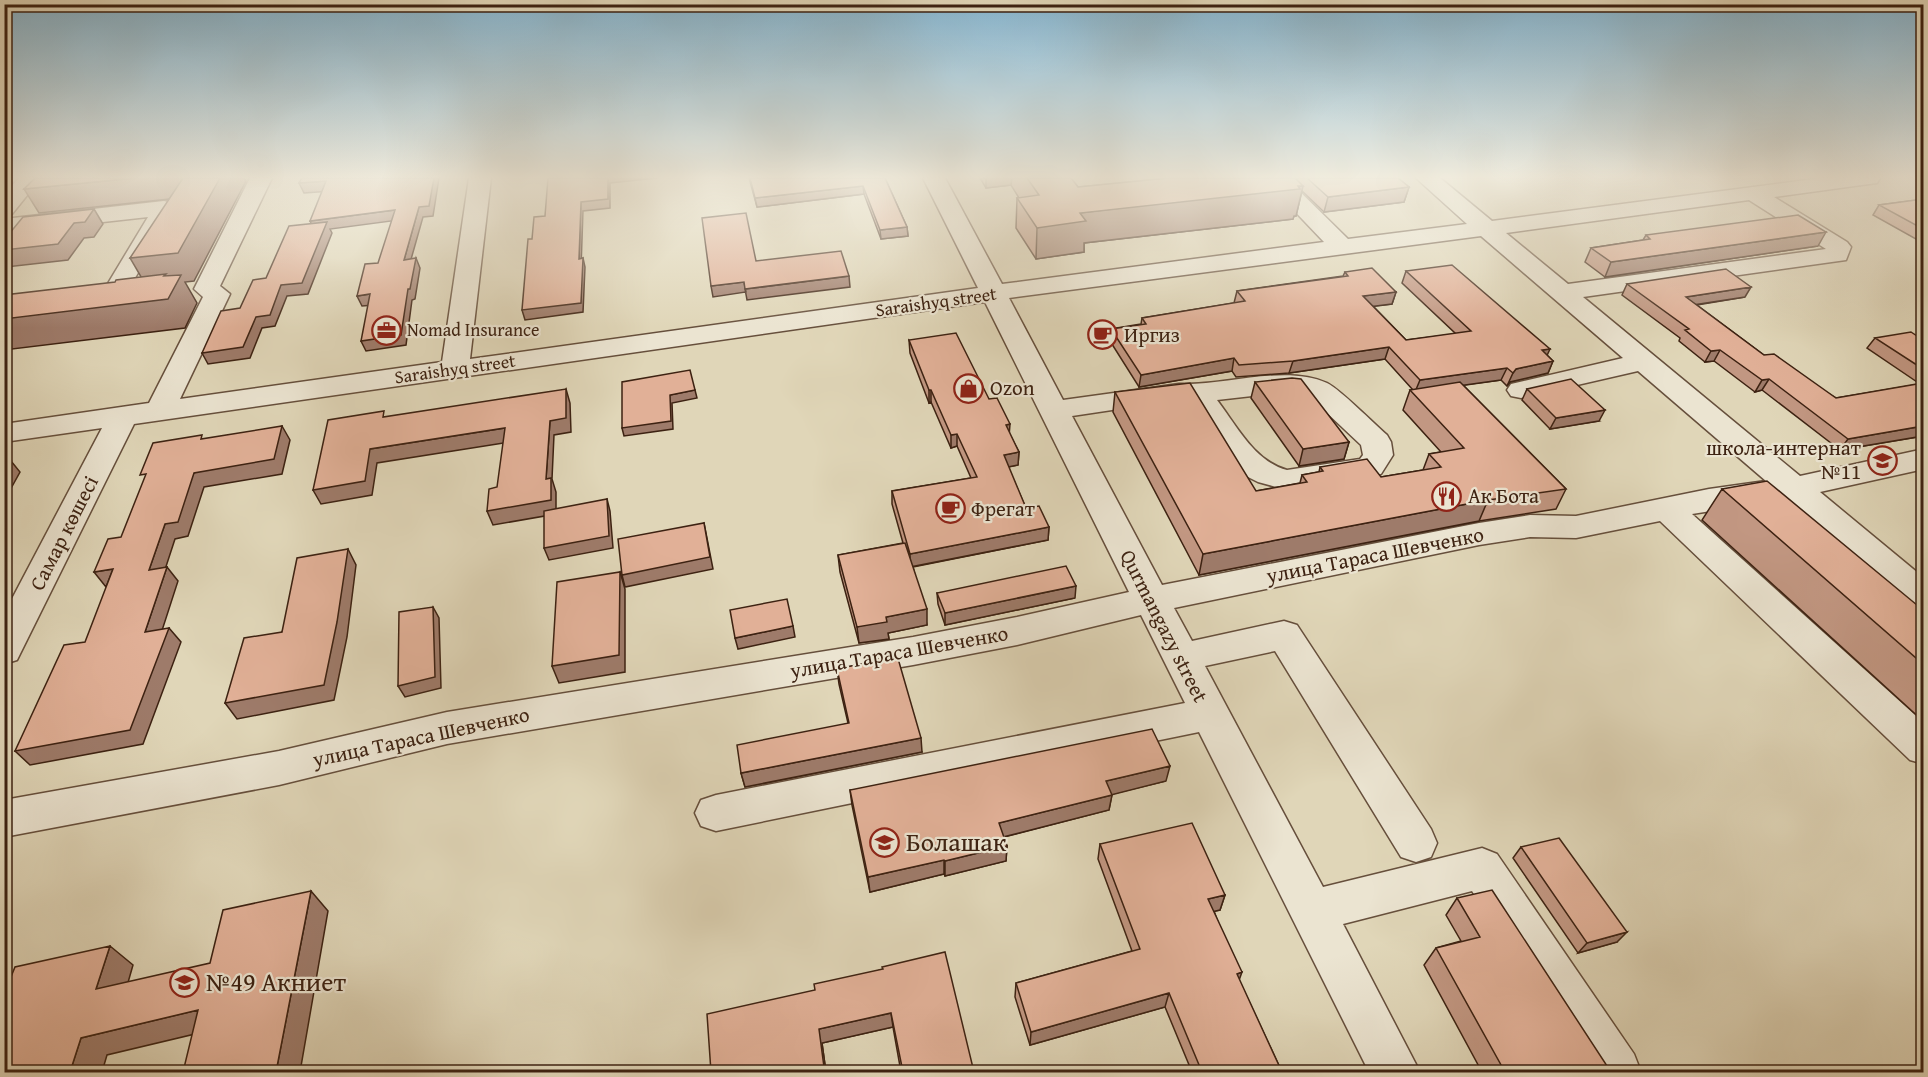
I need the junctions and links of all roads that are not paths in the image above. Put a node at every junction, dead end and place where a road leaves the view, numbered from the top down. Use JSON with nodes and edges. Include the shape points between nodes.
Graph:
{"nodes":[{"id":1,"x":152,"y":228,"type":"edge"},
{"id":2,"x":236,"y":228,"type":"edge"},
{"id":3,"x":473,"y":228,"type":"edge"},
{"id":4,"x":960,"y":228,"type":"edge"},
{"id":5,"x":1324,"y":228,"type":"edge"},
{"id":6,"x":1494,"y":228,"type":"edge"},
{"id":7,"x":1808,"y":228,"type":"edge"},
{"id":8,"x":1488,"y":229,"type":"junction"},
{"id":9,"x":1343,"y":248,"type":"junction"},
{"id":10,"x":206,"y":288,"type":"junction"},
{"id":11,"x":1563,"y":292,"type":"junction"},
{"id":12,"x":179,"y":293,"type":"edge"},
{"id":13,"x":993,"y":293,"type":"junction"},
{"id":14,"x":144,"y":297,"type":"edge"},
{"id":15,"x":110,"y":301,"type":"junction"},
{"id":16,"x":4,"y":315,"type":"edge"},
{"id":17,"x":1645,"y":361,"type":"junction"},
{"id":18,"x":455,"y":369,"type":"junction"},
{"id":19,"x":1521,"y":390,"type":"dead end"},
{"id":20,"x":1198,"y":393,"type":"junction"},
{"id":21,"x":1054,"y":410,"type":"junction"},
{"id":22,"x":160,"y":411,"type":"junction"},
{"id":23,"x":123,"y":416,"type":"junction"},
{"id":24,"x":4,"y":433,"type":"edge"},
{"id":25,"x":1923,"y":459,"type":"edge"},
{"id":26,"x":1794,"y":488,"type":"junction"},
{"id":27,"x":1667,"y":509,"type":"junction"},
{"id":28,"x":1923,"y":598,"type":"edge"},
{"id":29,"x":1151,"y":600,"type":"junction"},
{"id":30,"x":4,"y":650,"type":"edge"},
{"id":31,"x":1181,"y":657,"type":"junction"},
{"id":32,"x":1209,"y":714,"type":"junction"},
{"id":33,"x":1923,"y":748,"type":"edge"},
{"id":34,"x":716,"y":813,"type":"dead end"},
{"id":35,"x":4,"y":819,"type":"edge"},
{"id":36,"x":1416,"y":843,"type":"dead end"},
{"id":37,"x":1311,"y":911,"type":"junction"},
{"id":38,"x":1395,"y":1072,"type":"edge"},
{"id":39,"x":1616,"y":1072,"type":"edge"}],
"edges":[{"from":1,"to":15,"type":"street"},
{"from":2,"to":10,"type":"street"},
{"from":3,"to":18,"type":"street"},
{"from":4,"to":13,"type":"street","name":"Qurmangazy street"},
{"from":5,"to":9,"type":"street"},
{"from":6,"to":8,"type":"street","name":"Saraishyq street"},
{"from":7,"to":11,"type":"street","via":[[1839,247],[1838,255]]},
{"from":8,"to":9,"type":"street","name":"Saraishyq street"},
{"from":8,"to":11,"type":"street"},
{"from":9,"to":13,"type":"street","name":"Saraishyq street"},
{"from":10,"to":12,"type":"street"},
{"from":10,"to":22,"type":"street","via":[[217,294]]},
{"from":11,"to":17,"type":"street"},
{"from":13,"to":18,"type":"street","name":"Saraishyq street"},
{"from":13,"to":21,"type":"street","name":"Qurmangazy street"},
{"from":14,"to":15,"type":"street"},
{"from":15,"to":16,"type":"street"},
{"from":17,"to":19,"type":"street"},
{"from":17,"to":26,"type":"street"},
{"from":18,"to":22,"type":"street","name":"Saraishyq street"},
{"from":20,"to":20,"type":"street","via":[[1288,384],[1319,390],[1376,442],[1378,455],[1370,467],[1287,480],[1269,475],[1251,466]]},
{"from":20,"to":21,"type":"street","via":[[1179,392]]},
{"from":21,"to":29,"type":"street","name":"Qurmangazy street"},
{"from":22,"to":23,"type":"street","name":"Saraishyq street"},
{"from":23,"to":24,"type":"street","name":"Saraishyq street"},
{"from":23,"to":30,"type":"street","name":"Самар көшесі"},
{"from":25,"to":26,"type":"street","name":"улица Тараса Шевченко"},
{"from":26,"to":27,"type":"street","name":"улица Тараса Шевченко"},
{"from":26,"to":28,"type":"street"},
{"from":27,"to":29,"type":"street","name":"улица Тараса Шевченко","via":[[1576,527],[1530,526],[1479,534]]},
{"from":27,"to":33,"type":"street"},
{"from":29,"to":31,"type":"street","name":"Qurmangazy street"},
{"from":29,"to":35,"type":"street","name":"улица Тараса Шевченко","via":[[1017,631],[835,665],[447,728],[279,768]]},
{"from":31,"to":32,"type":"street","name":"Qurmangazy street"},
{"from":31,"to":36,"type":"street","via":[[1284,635]]},
{"from":32,"to":34,"type":"street"},
{"from":32,"to":37,"type":"street","name":"Qurmangazy street"},
{"from":37,"to":38,"type":"street","name":"Qurmangazy street"},
{"from":37,"to":39,"type":"street","via":[[1482,868]]}]}
